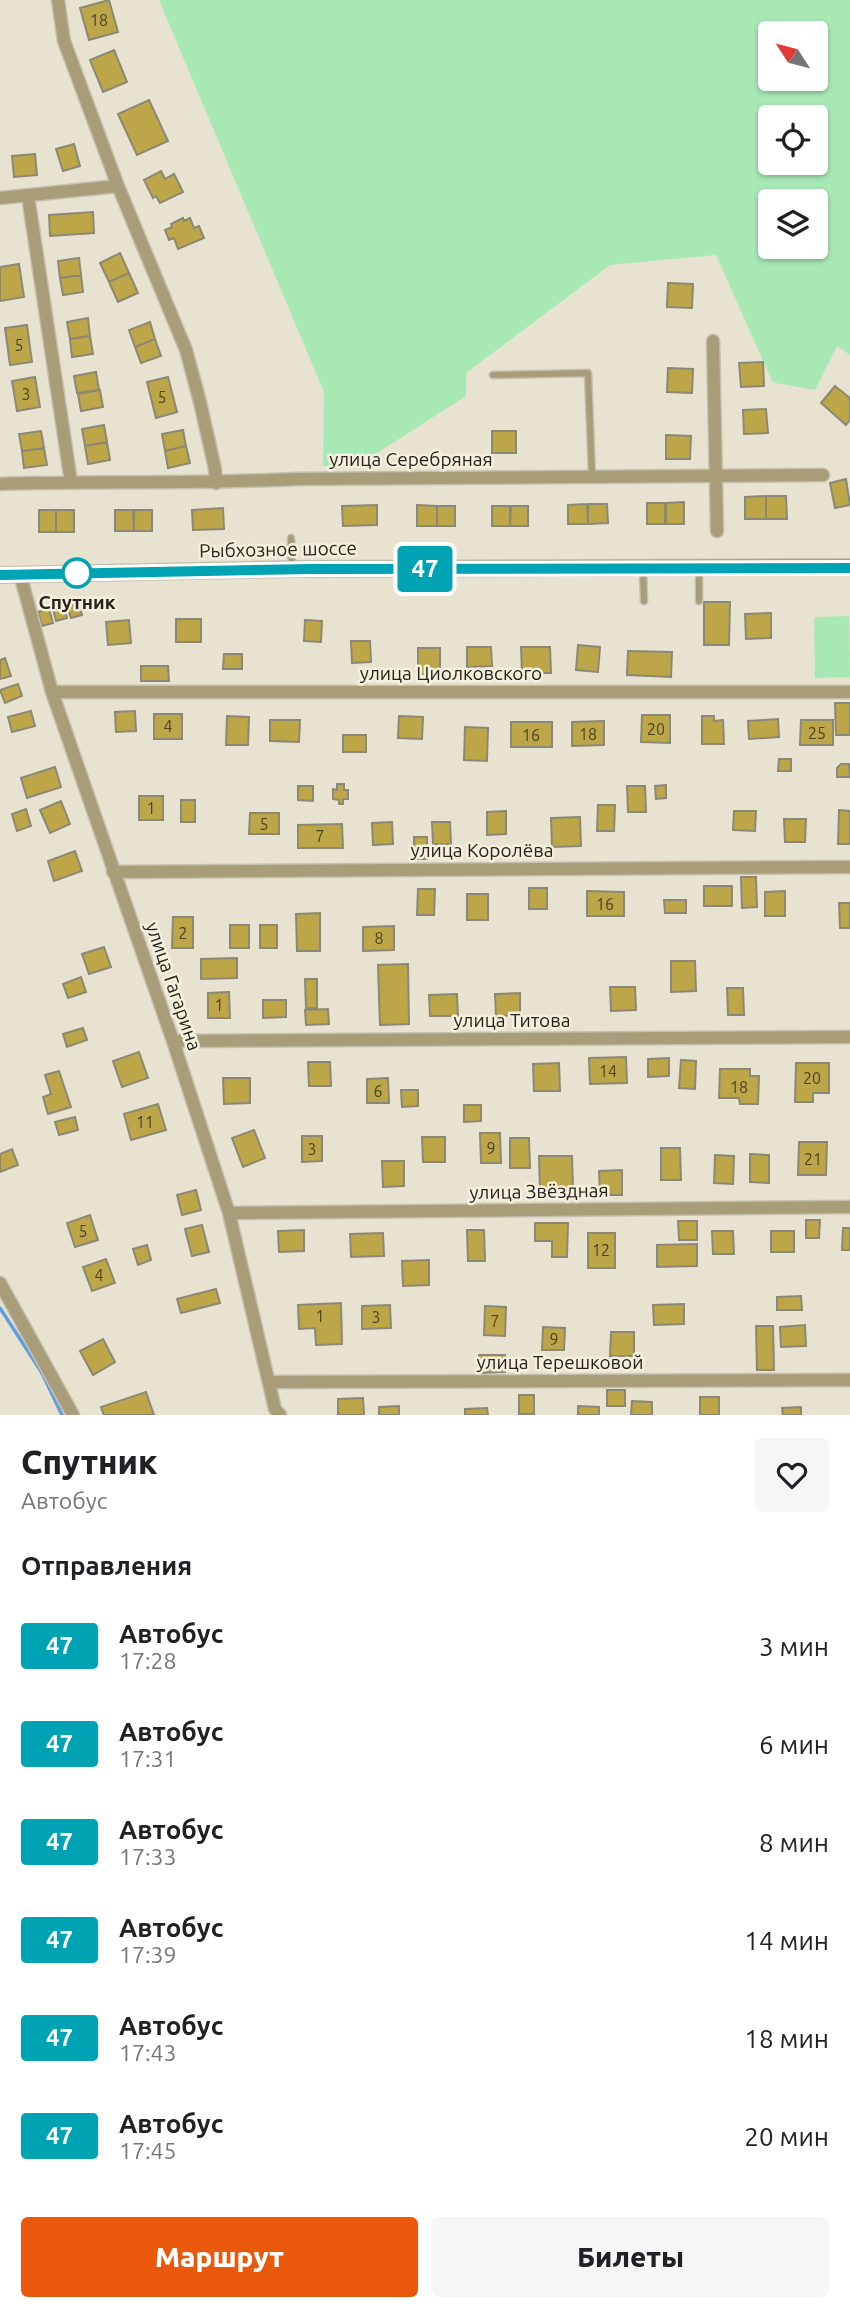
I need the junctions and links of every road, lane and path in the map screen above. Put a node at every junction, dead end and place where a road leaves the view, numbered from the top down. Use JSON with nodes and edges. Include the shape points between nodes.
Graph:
{"nodes":[{"id":1,"x":58,"y":0,"type":"edge"},
{"id":2,"x":118,"y":186,"type":"junction"},
{"id":3,"x":28,"y":196,"type":"junction"},
{"id":4,"x":0,"y":198,"type":"edge"},
{"id":5,"x":713,"y":341,"type":"dead end"},
{"id":6,"x":493,"y":375,"type":"dead end"},
{"id":7,"x":717,"y":475,"type":"junction"},
{"id":8,"x":822,"y":475,"type":"dead end"},
{"id":9,"x":592,"y":477,"type":"junction"},
{"id":10,"x":71,"y":482,"type":"junction"},
{"id":11,"x":216,"y":483,"type":"junction"},
{"id":12,"x":0,"y":484,"type":"edge"},
{"id":13,"x":717,"y":531,"type":"dead end"},
{"id":14,"x":291,"y":538,"type":"dead end"},
{"id":15,"x":643,"y":568,"type":"junction"},
{"id":16,"x":699,"y":568,"type":"junction"},
{"id":17,"x":850,"y":568,"type":"edge"},
{"id":18,"x":292,"y":569,"type":"junction"},
{"id":19,"x":20,"y":573,"type":"junction"},
{"id":20,"x":0,"y":575,"type":"edge"},
{"id":21,"x":644,"y":601,"type":"dead end"},
{"id":22,"x":699,"y":601,"type":"dead end"},
{"id":23,"x":52,"y":692,"type":"junction"},
{"id":24,"x":850,"y":692,"type":"edge"},
{"id":25,"x":850,"y":867,"type":"edge"},
{"id":26,"x":113,"y":872,"type":"junction"},
{"id":27,"x":850,"y":1037,"type":"edge"},
{"id":28,"x":173,"y":1041,"type":"junction"},
{"id":29,"x":850,"y":1207,"type":"edge"},
{"id":30,"x":229,"y":1213,"type":"junction"},
{"id":31,"x":0,"y":1283,"type":"edge"},
{"id":32,"x":850,"y":1380,"type":"edge"},
{"id":33,"x":270,"y":1382,"type":"junction"},
{"id":34,"x":73,"y":1415,"type":"edge"},
{"id":35,"x":280,"y":1415,"type":"edge"}],
"edges":[{"from":1,"to":2,"type":"street","via":[[64,41]]},
{"from":2,"to":3,"type":"street"},
{"from":2,"to":11,"type":"street","via":[[186,350]]},
{"from":3,"to":4,"type":"street"},
{"from":3,"to":10,"type":"street"},
{"from":5,"to":7,"type":"street"},
{"from":6,"to":9,"type":"lane","via":[[588,373]]},
{"from":7,"to":8,"type":"street","name":"улица Серебряная"},
{"from":7,"to":9,"type":"street","name":"улица Серебряная"},
{"from":7,"to":13,"type":"street"},
{"from":9,"to":11,"type":"street","name":"улица Серебряная"},
{"from":10,"to":11,"type":"street","name":"улица Серебряная"},
{"from":10,"to":12,"type":"street","name":"улица Серебряная"},
{"from":14,"to":18,"type":"lane"},
{"from":15,"to":16,"type":"street","name":"Рыбхозное шоссе"},
{"from":15,"to":18,"type":"street","name":"Рыбхозное шоссе"},
{"from":15,"to":21,"type":"lane"},
{"from":16,"to":17,"type":"street","name":"Рыбхозное шоссе"},
{"from":16,"to":22,"type":"lane"},
{"from":18,"to":19,"type":"street","name":"Рыбхозное шоссе"},
{"from":19,"to":20,"type":"street","name":"Рыбхозное шоссе"},
{"from":19,"to":23,"type":"street","name":"улица Гагарина"},
{"from":23,"to":24,"type":"street","name":"улица Циолковского"},
{"from":23,"to":26,"type":"street","name":"улица Гагарина"},
{"from":25,"to":26,"type":"street","name":"улица Королёва"},
{"from":26,"to":28,"type":"street","name":"улица Гагарина"},
{"from":27,"to":28,"type":"street","name":"улица Титова"},
{"from":28,"to":30,"type":"street","name":"улица Гагарина"},
{"from":29,"to":30,"type":"street","name":"улица Звёздная"},
{"from":30,"to":33,"type":"street","name":"улица Гагарина"},
{"from":31,"to":34,"type":"street"},
{"from":32,"to":33,"type":"street","name":"улица Терешковой"},
{"from":33,"to":35,"type":"street","name":"улица Гагарина"}]}
